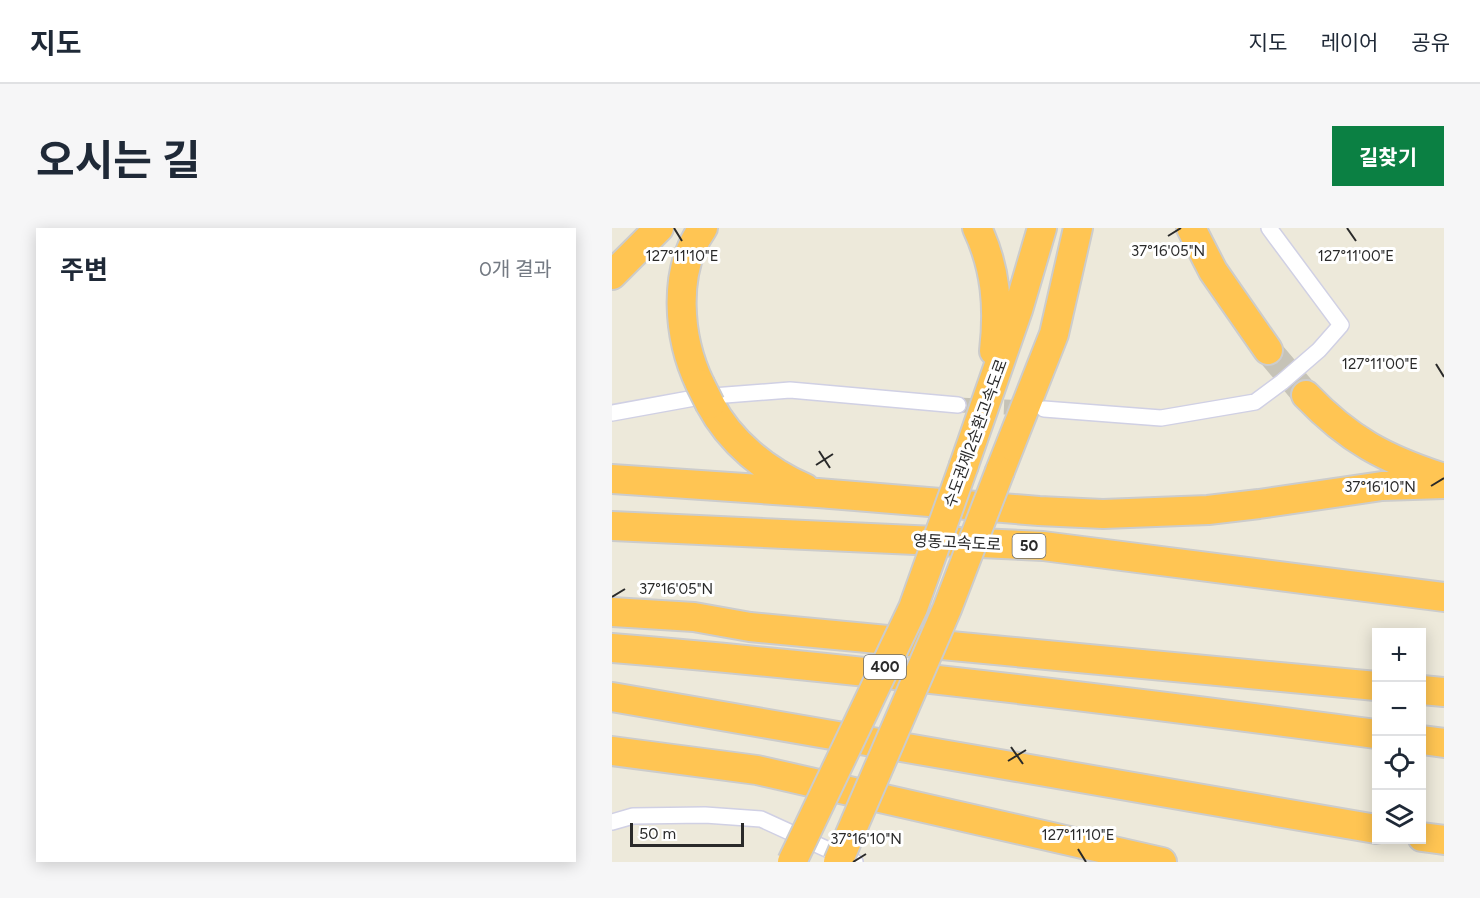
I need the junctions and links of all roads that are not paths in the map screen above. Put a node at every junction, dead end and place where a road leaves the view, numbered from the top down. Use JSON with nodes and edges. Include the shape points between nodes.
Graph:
{"nodes":[{"id":1,"x":659,"y":228,"type":"edge"},
{"id":2,"x":703,"y":228,"type":"edge"},
{"id":3,"x":977,"y":228,"type":"edge"},
{"id":4,"x":1042,"y":228,"type":"edge"},
{"id":5,"x":1078,"y":228,"type":"edge"},
{"id":6,"x":1191,"y":228,"type":"edge"},
{"id":7,"x":1269,"y":228,"type":"edge"},
{"id":8,"x":612,"y":275,"type":"edge"},
{"id":9,"x":1268,"y":350,"type":"tunnel mouth"},
{"id":10,"x":989,"y":394,"type":"junction"},
{"id":11,"x":1305,"y":395,"type":"tunnel mouth"},
{"id":12,"x":958,"y":405,"type":"tunnel mouth"},
{"id":13,"x":1044,"y":409,"type":"tunnel mouth"},
{"id":14,"x":612,"y":413,"type":"edge"},
{"id":15,"x":1444,"y":478,"type":"edge"},
{"id":16,"x":612,"y":480,"type":"edge"},
{"id":17,"x":1444,"y":484,"type":"edge"},
{"id":18,"x":818,"y":493,"type":"junction"},
{"id":19,"x":612,"y":526,"type":"edge"},
{"id":20,"x":1444,"y":597,"type":"edge"},
{"id":21,"x":612,"y":612,"type":"edge"},
{"id":22,"x":612,"y":648,"type":"edge"},
{"id":23,"x":1372,"y":686,"type":"edge"},
{"id":24,"x":1426,"y":690,"type":"edge"},
{"id":25,"x":1444,"y":692,"type":"edge"},
{"id":26,"x":612,"y":697,"type":"edge"},
{"id":27,"x":1372,"y":733,"type":"edge"},
{"id":28,"x":1426,"y":741,"type":"edge"},
{"id":29,"x":1444,"y":743,"type":"edge"},
{"id":30,"x":612,"y":751,"type":"edge"},
{"id":31,"x":612,"y":822,"type":"edge"},
{"id":32,"x":1372,"y":828,"type":"edge"},
{"id":33,"x":1426,"y":838,"type":"edge"},
{"id":34,"x":1444,"y":840,"type":"edge"},
{"id":35,"x":792,"y":862,"type":"edge"},
{"id":36,"x":838,"y":862,"type":"edge"},
{"id":37,"x":855,"y":862,"type":"edge"},
{"id":38,"x":1162,"y":862,"type":"edge"}],
"edges":[{"from":1,"to":8,"type":"highway"},
{"from":2,"to":18,"type":"highway","via":[[694,240],[682,290],[683,323],[696,374],[720,423],[735,440],[776,472]]},
{"from":3,"to":10,"type":"highway","via":[[992,268],[996,299]]},
{"from":4,"to":10,"type":"highway","name":"수도권제2순환고속도로","number":"400"},
{"from":5,"to":36,"type":"highway","number":"400","bridge":true,"via":[[1054,334],[947,609]]},
{"from":6,"to":9,"type":"highway","via":[[1213,271]]},
{"from":7,"to":13,"type":"street","via":[[1341,325],[1282,382],[1255,402],[1161,418]]},
{"from":10,"to":35,"type":"highway","name":"수도권제2순환고속도로","number":"400","bridge":true,"via":[[913,608]]},
{"from":11,"to":15,"type":"highway","via":[[1359,441],[1395,461]]},
{"from":12,"to":14,"type":"street","via":[[790,390],[700,397]]},
{"from":16,"to":18,"type":"highway"},
{"from":17,"to":18,"type":"highway","via":[[1382,486],[1208,510],[1103,514]]},
{"from":19,"to":20,"type":"highway","name":"영동고속도로","number":"50","via":[[1043,546]]},
{"from":21,"to":23,"type":"highway"},
{"from":22,"to":27,"type":"highway","via":[[1141,702]]},
{"from":24,"to":25,"type":"highway"},
{"from":26,"to":32,"type":"highway"},
{"from":28,"to":29,"type":"highway"},
{"from":30,"to":38,"type":"highway","via":[[757,770]]},
{"from":31,"to":37,"type":"street","via":[[633,816],[761,819]]},
{"from":33,"to":34,"type":"highway"}]}
